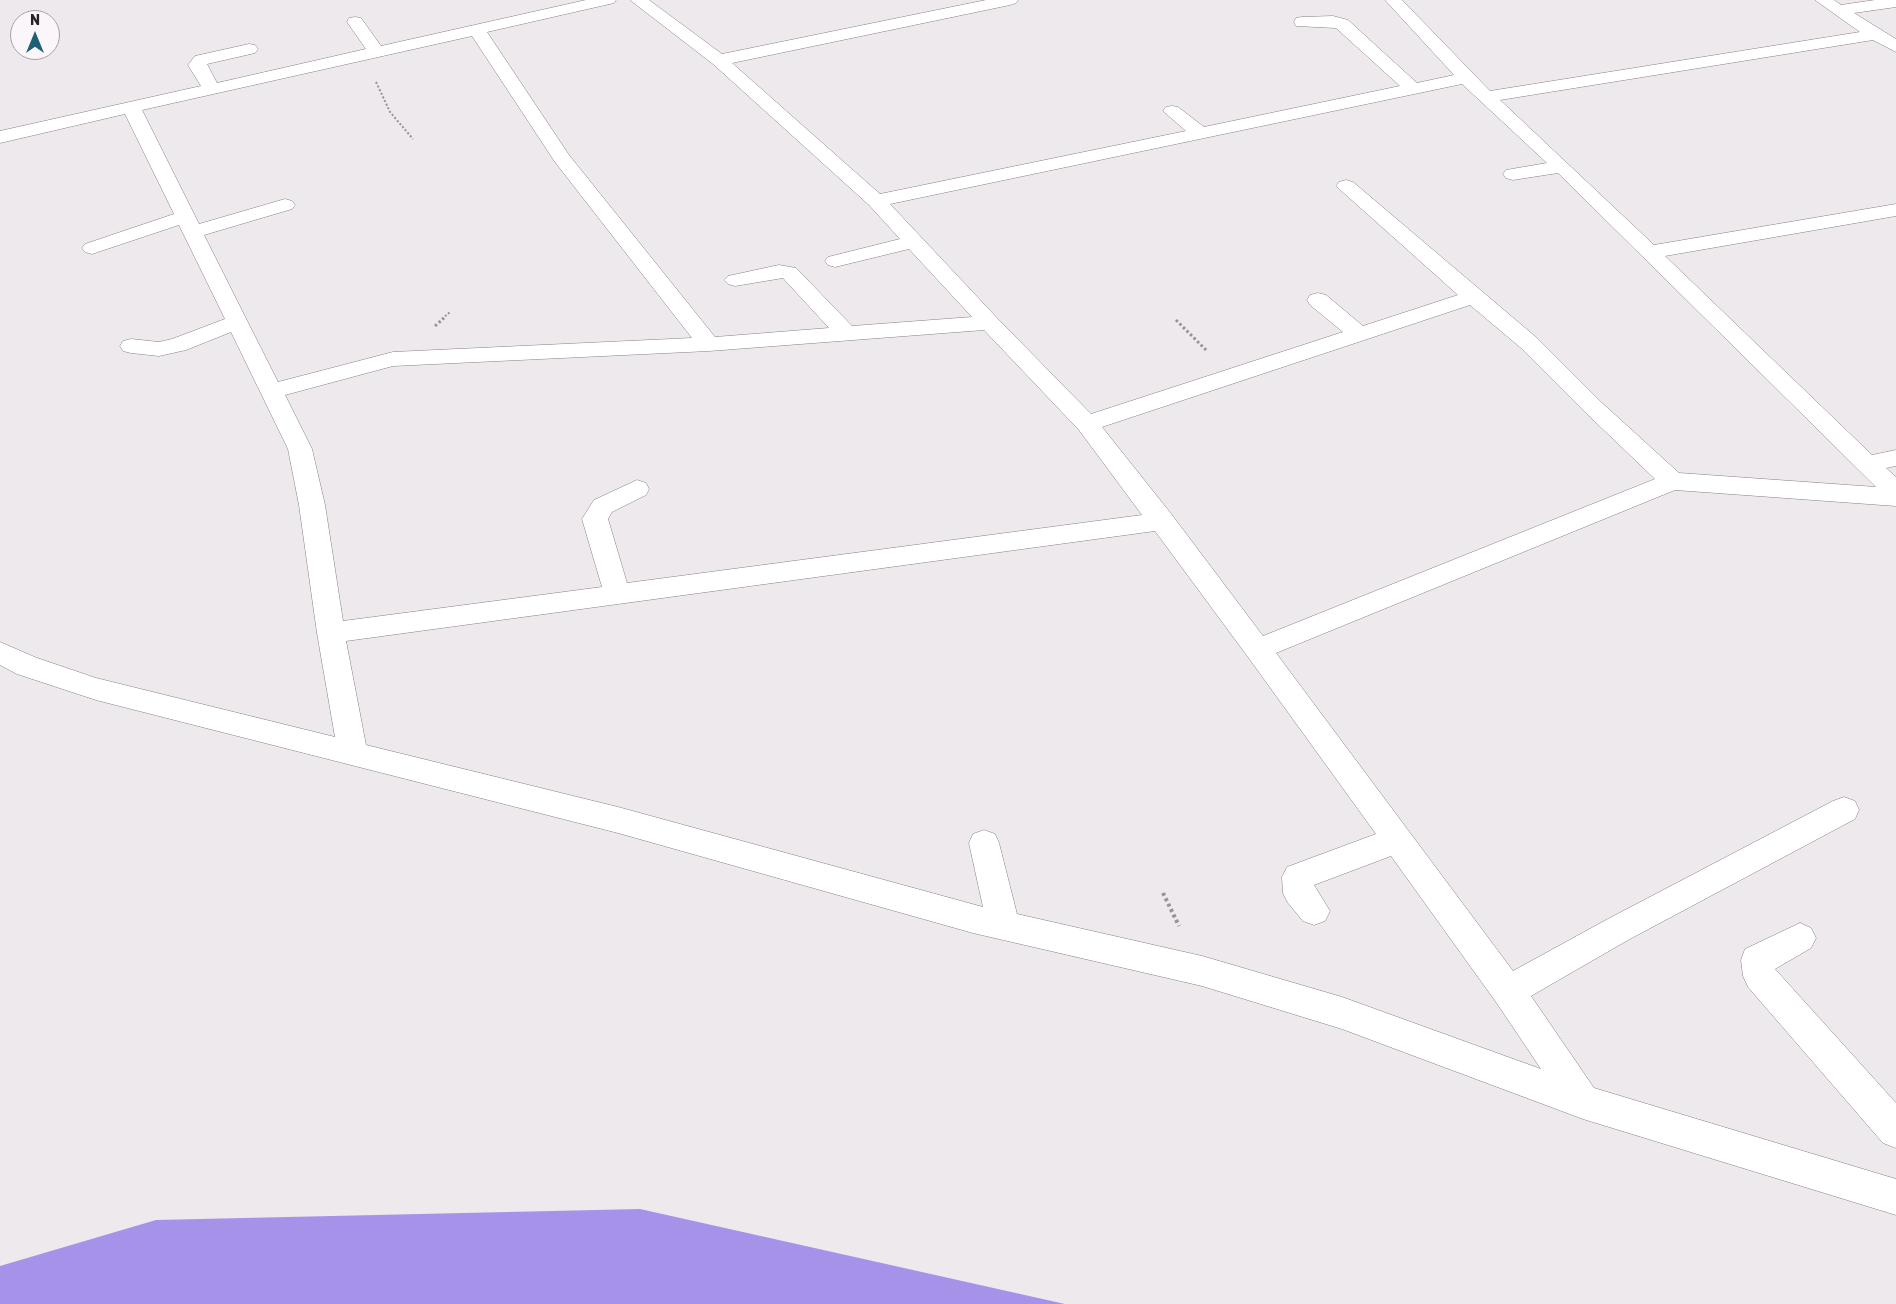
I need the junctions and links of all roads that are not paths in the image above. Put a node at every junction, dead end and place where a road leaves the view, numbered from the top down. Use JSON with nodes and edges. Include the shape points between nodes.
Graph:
{"nodes":[{"id":1,"x":608,"y":0,"type":"edge"},
{"id":2,"x":638,"y":0,"type":"edge"},
{"id":3,"x":1010,"y":0,"type":"edge"},
{"id":4,"x":1393,"y":0,"type":"edge"},
{"id":5,"x":1823,"y":0,"type":"edge"},
{"id":6,"x":566,"y":4,"type":"edge"},
{"id":7,"x":1892,"y":6,"type":"edge"},
{"id":8,"x":1838,"y":10,"type":"junction"},
{"id":9,"x":355,"y":22,"type":"dead end"},
{"id":10,"x":1302,"y":22,"type":"dead end"},
{"id":11,"x":477,"y":30,"type":"junction"},
{"id":12,"x":1876,"y":34,"type":"junction"},
{"id":13,"x":1896,"y":47,"type":"edge"},
{"id":14,"x":249,"y":49,"type":"dead end"},
{"id":15,"x":371,"y":54,"type":"junction"},
{"id":16,"x":719,"y":60,"type":"junction"},
{"id":17,"x":1466,"y":78,"type":"junction"},
{"id":18,"x":1414,"y":89,"type":"junction"},
{"id":19,"x":212,"y":90,"type":"junction"},
{"id":20,"x":1485,"y":97,"type":"junction"},
{"id":21,"x":132,"y":107,"type":"junction"},
{"id":22,"x":1172,"y":111,"type":"dead end"},
{"id":23,"x":1200,"y":133,"type":"junction"},
{"id":24,"x":0,"y":137,"type":"edge"},
{"id":25,"x":1562,"y":167,"type":"junction"},
{"id":26,"x":1513,"y":174,"type":"dead end"},
{"id":27,"x":1346,"y":186,"type":"dead end"},
{"id":28,"x":876,"y":201,"type":"junction"},
{"id":29,"x":285,"y":204,"type":"dead end"},
{"id":30,"x":1896,"y":210,"type":"edge"},
{"id":31,"x":188,"y":224,"type":"junction"},
{"id":32,"x":914,"y":242,"type":"junction"},
{"id":33,"x":92,"y":248,"type":"dead end"},
{"id":34,"x":1650,"y":252,"type":"junction"},
{"id":35,"x":835,"y":261,"type":"dead end"},
{"id":36,"x":735,"y":280,"type":"dead end"},
{"id":37,"x":1472,"y":298,"type":"junction"},
{"id":38,"x":1318,"y":300,"type":"dead end"},
{"id":39,"x":236,"y":322,"type":"junction"},
{"id":40,"x":989,"y":323,"type":"junction"},
{"id":41,"x":847,"y":334,"type":"junction"},
{"id":42,"x":1359,"y":334,"type":"junction"},
{"id":43,"x":709,"y":344,"type":"junction"},
{"id":44,"x":131,"y":346,"type":"dead end"},
{"id":45,"x":270,"y":392,"type":"junction"},
{"id":46,"x":1087,"y":424,"type":"junction"},
{"id":47,"x":1896,"y":458,"type":"edge"},
{"id":48,"x":1867,"y":464,"type":"junction"},
{"id":49,"x":1673,"y":481,"type":"junction"},
{"id":50,"x":637,"y":489,"type":"dead end"},
{"id":51,"x":1896,"y":492,"type":"edge"},
{"id":52,"x":1896,"y":497,"type":"edge"},
{"id":53,"x":1163,"y":521,"type":"junction"},
{"id":54,"x":618,"y":594,"type":"junction"},
{"id":55,"x":331,"y":633,"type":"junction"},
{"id":56,"x":1258,"y":649,"type":"junction"},
{"id":57,"x":0,"y":654,"type":"edge"},
{"id":58,"x":353,"y":754,"type":"junction"},
{"id":59,"x":1844,"y":810,"type":"dead end"},
{"id":60,"x":1397,"y":840,"type":"junction"},
{"id":61,"x":984,"y":843,"type":"dead end"},
{"id":62,"x":1314,"y":911,"type":"dead end"},
{"id":63,"x":1004,"y":926,"type":"junction"},
{"id":64,"x":1800,"y":938,"type":"dead end"},
{"id":65,"x":1508,"y":991,"type":"junction"},
{"id":66,"x":1583,"y":1102,"type":"junction"},
{"id":67,"x":1896,"y":1130,"type":"edge"},
{"id":68,"x":1896,"y":1198,"type":"edge"}],
"edges":[{"from":1,"to":6,"type":"street"},
{"from":2,"to":16,"type":"street"},
{"from":3,"to":16,"type":"street"},
{"from":4,"to":17,"type":"street"},
{"from":5,"to":8,"type":"street"},
{"from":6,"to":11,"type":"street"},
{"from":7,"to":8,"type":"street"},
{"from":8,"to":12,"type":"street"},
{"from":9,"to":15,"type":"street"},
{"from":10,"to":18,"type":"street","via":[[1333,21],[1342,24]]},
{"from":11,"to":15,"type":"street"},
{"from":11,"to":43,"type":"street","via":[[562,158]]},
{"from":12,"to":13,"type":"street"},
{"from":12,"to":20,"type":"street"},
{"from":14,"to":19,"type":"street","via":[[201,60],[197,65]]},
{"from":15,"to":19,"type":"street"},
{"from":16,"to":28,"type":"street"},
{"from":17,"to":18,"type":"street"},
{"from":17,"to":20,"type":"street"},
{"from":18,"to":23,"type":"street"},
{"from":19,"to":21,"type":"street"},
{"from":20,"to":25,"type":"street"},
{"from":21,"to":24,"type":"street"},
{"from":21,"to":31,"type":"street"},
{"from":22,"to":23,"type":"street"},
{"from":23,"to":28,"type":"street"},
{"from":25,"to":26,"type":"street"},
{"from":25,"to":34,"type":"street"},
{"from":27,"to":37,"type":"street"},
{"from":28,"to":32,"type":"street"},
{"from":29,"to":31,"type":"street"},
{"from":30,"to":34,"type":"street"},
{"from":31,"to":33,"type":"street"},
{"from":31,"to":39,"type":"street"},
{"from":32,"to":35,"type":"street"},
{"from":32,"to":40,"type":"street"},
{"from":34,"to":48,"type":"street"},
{"from":36,"to":41,"type":"street","via":[[789,272]]},
{"from":37,"to":42,"type":"street"},
{"from":37,"to":49,"type":"street","via":[[1529,343]]},
{"from":38,"to":42,"type":"street"},
{"from":39,"to":44,"type":"street","via":[[178,345],[159,348]]},
{"from":39,"to":45,"type":"street"},
{"from":40,"to":41,"type":"street"},
{"from":40,"to":46,"type":"street"},
{"from":41,"to":43,"type":"street"},
{"from":42,"to":46,"type":"street"},
{"from":43,"to":45,"type":"street","via":[[393,359]]},
{"from":45,"to":55,"type":"street","via":[[300,449],[312,505]]},
{"from":46,"to":53,"type":"street"},
{"from":47,"to":48,"type":"street"},
{"from":48,"to":51,"type":"street"},
{"from":49,"to":52,"type":"street"},
{"from":49,"to":56,"type":"street"},
{"from":50,"to":54,"type":"street","via":[[603,506],[595,520]]},
{"from":53,"to":54,"type":"street"},
{"from":53,"to":56,"type":"street"},
{"from":54,"to":55,"type":"street"},
{"from":55,"to":58,"type":"street"},
{"from":56,"to":60,"type":"street"},
{"from":57,"to":58,"type":"street","via":[[96,689]]},
{"from":58,"to":63,"type":"street","via":[[618,820]]},
{"from":59,"to":65,"type":"street"},
{"from":60,"to":62,"type":"street","via":[[1298,877],[1300,893]]},
{"from":60,"to":65,"type":"street"},
{"from":61,"to":63,"type":"street"},
{"from":63,"to":66,"type":"street","via":[[1202,971],[1342,1013]]},
{"from":64,"to":67,"type":"street","via":[[1756,960],[1760,976]]},
{"from":65,"to":66,"type":"street"},
{"from":66,"to":68,"type":"street"}]}
